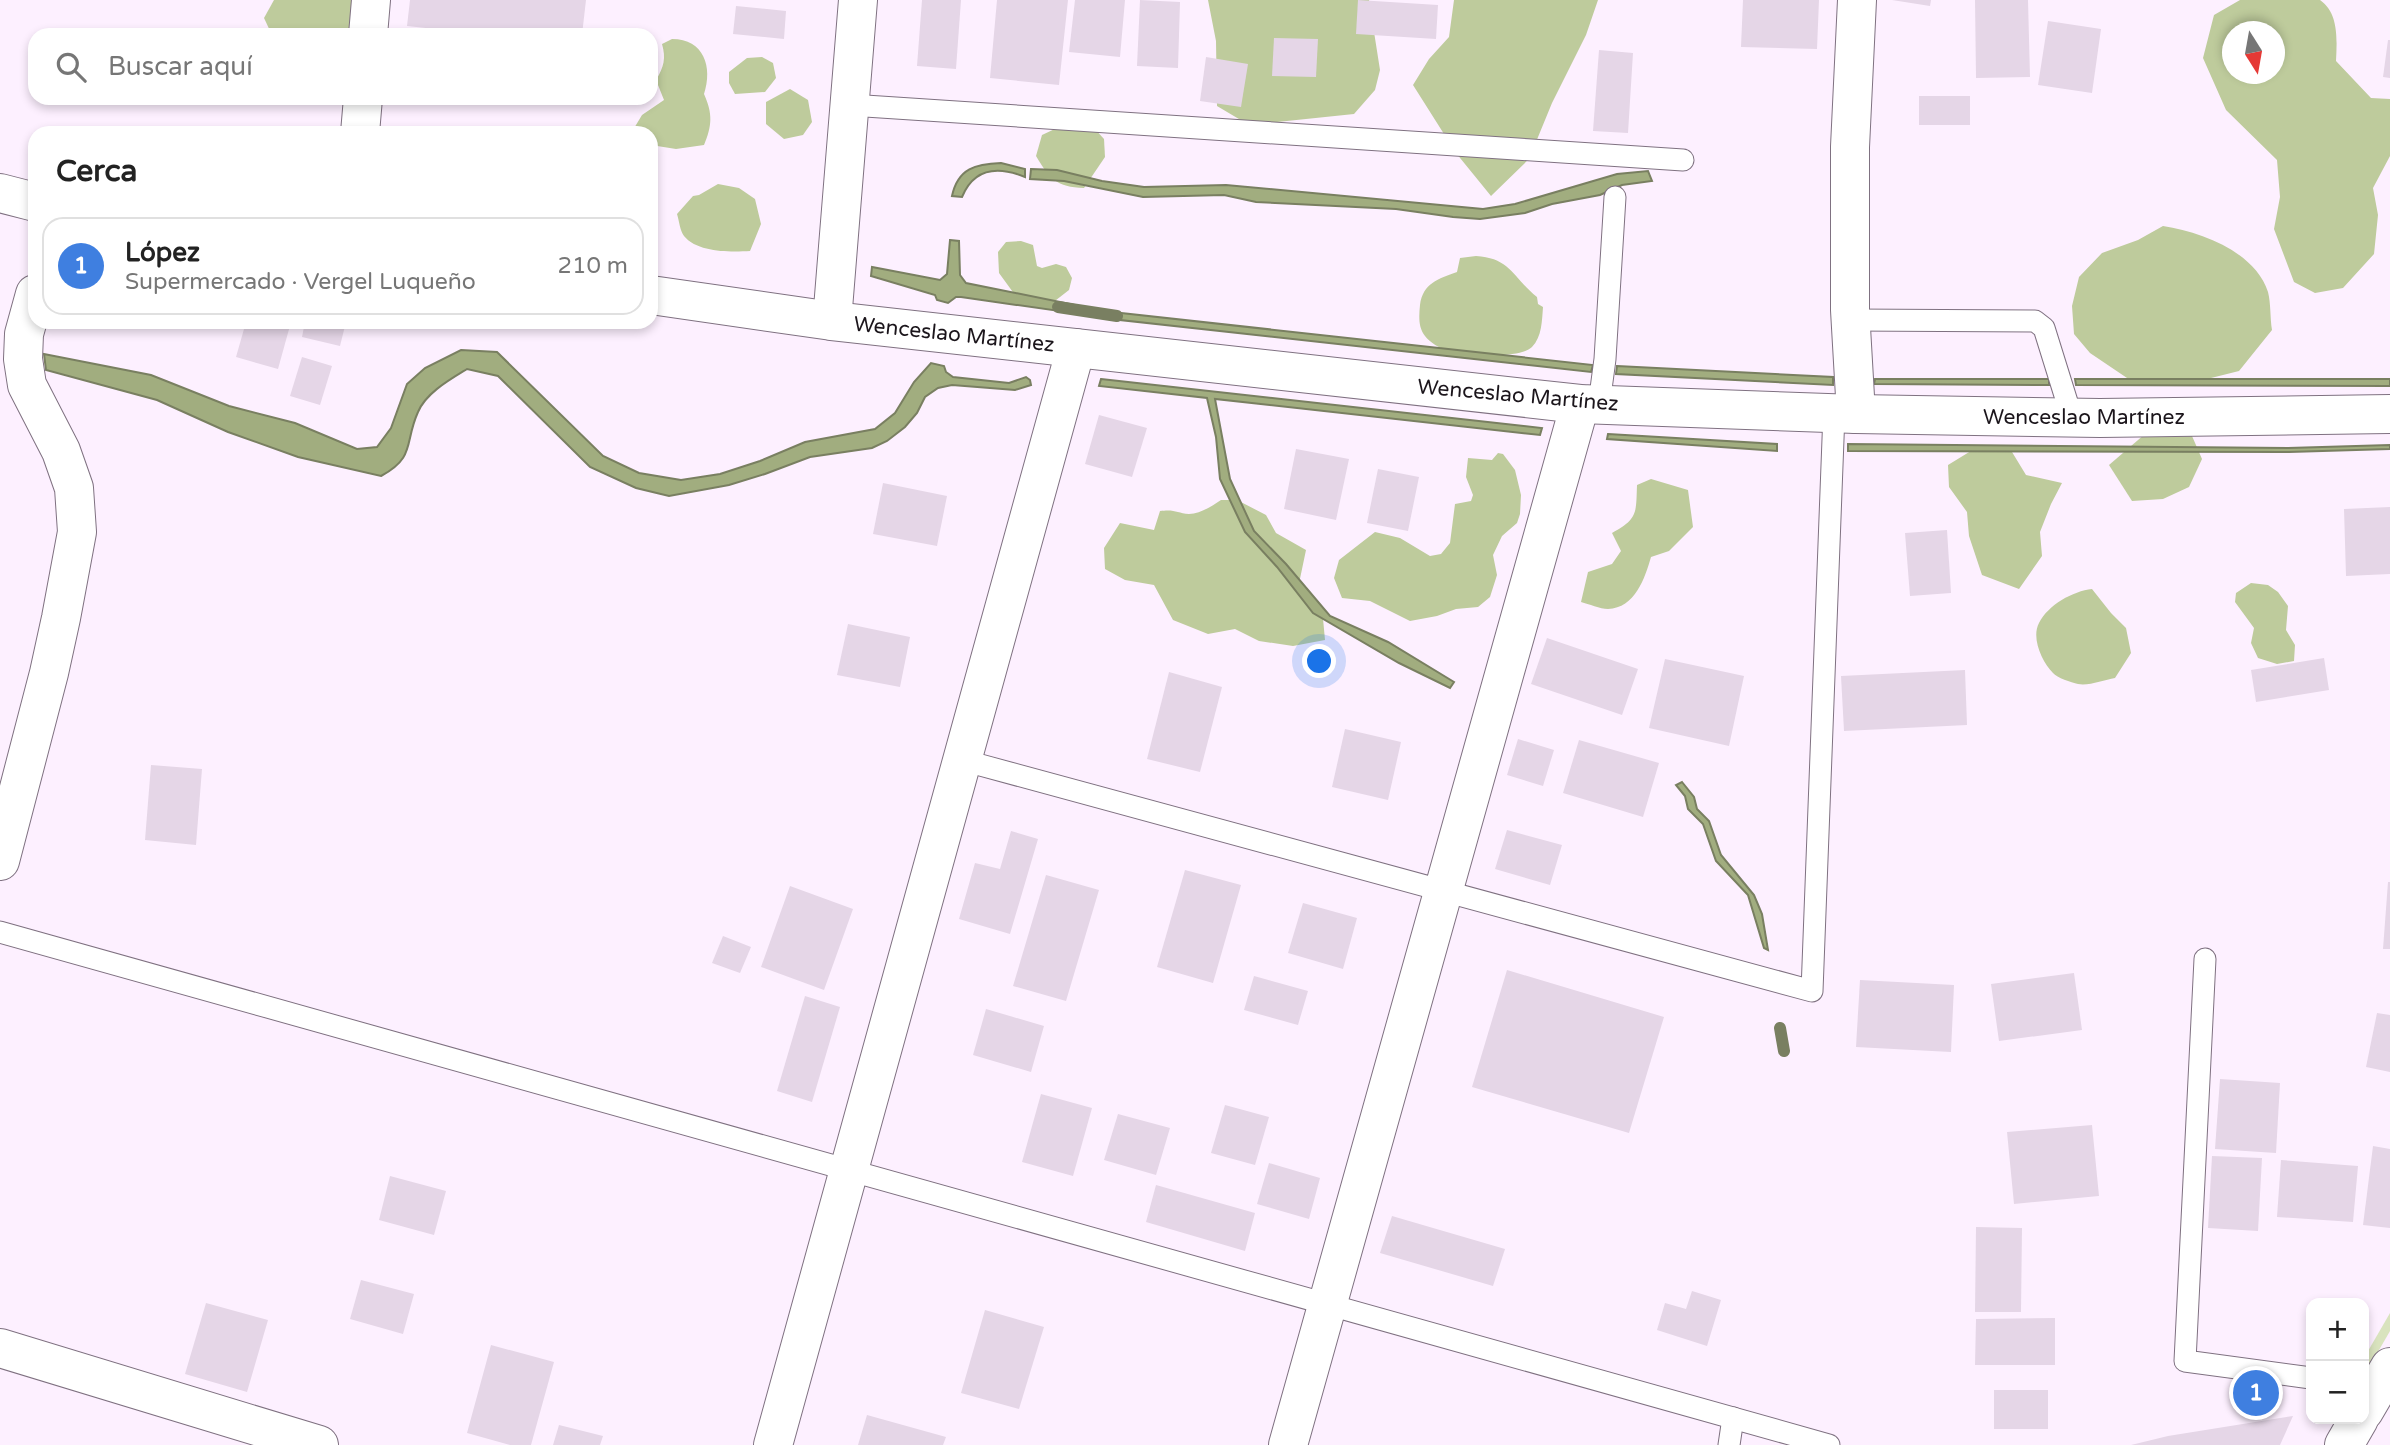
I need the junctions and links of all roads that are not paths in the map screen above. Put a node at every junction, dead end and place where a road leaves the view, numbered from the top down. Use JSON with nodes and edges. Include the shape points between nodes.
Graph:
{"nodes":[{"id":1,"x":371,"y":0,"type":"edge"},
{"id":2,"x":859,"y":0,"type":"edge"},
{"id":3,"x":1857,"y":0,"type":"edge"},
{"id":4,"x":369,"y":28,"type":"edge"},
{"id":5,"x":362,"y":105,"type":"edge"},
{"id":6,"x":850,"y":105,"type":"junction"},
{"id":7,"x":361,"y":126,"type":"edge"},
{"id":8,"x":1683,"y":160,"type":"dead end"},
{"id":9,"x":0,"y":193,"type":"edge"},
{"id":10,"x":1615,"y":197,"type":"dead end"},
{"id":11,"x":28,"y":200,"type":"edge"},
{"id":12,"x":658,"y":296,"type":"edge"},
{"id":13,"x":28,"y":319,"type":"edge"},
{"id":14,"x":1851,"y":320,"type":"junction"},
{"id":15,"x":832,"y":321,"type":"junction"},
{"id":16,"x":1076,"y":348,"type":"junction"},
{"id":17,"x":1590,"y":404,"type":"junction"},
{"id":18,"x":1845,"y":414,"type":"junction"},
{"id":19,"x":2390,"y":414,"type":"edge"},
{"id":20,"x":2072,"y":418,"type":"junction"},
{"id":21,"x":962,"y":760,"type":"junction"},
{"id":22,"x":0,"y":861,"type":"edge"},
{"id":23,"x":1444,"y":889,"type":"junction"},
{"id":24,"x":0,"y":932,"type":"edge"},
{"id":25,"x":2205,"y":959,"type":"dead end"},
{"id":26,"x":849,"y":1170,"type":"junction"},
{"id":27,"x":1328,"y":1304,"type":"junction"},
{"id":28,"x":0,"y":1348,"type":"edge"},
{"id":29,"x":2306,"y":1377,"type":"edge"},
{"id":30,"x":2371,"y":1394,"type":"edge"},
{"id":31,"x":1733,"y":1418,"type":"junction"},
{"id":32,"x":319,"y":1445,"type":"edge"},
{"id":33,"x":773,"y":1445,"type":"edge"},
{"id":34,"x":1288,"y":1445,"type":"edge"},
{"id":35,"x":1729,"y":1445,"type":"edge"},
{"id":36,"x":1829,"y":1445,"type":"edge"},
{"id":37,"x":2344,"y":1445,"type":"edge"}],
"edges":[{"from":1,"to":4,"type":"street"},
{"from":2,"to":6,"type":"street"},
{"from":3,"to":14,"type":"street","via":[[1851,112]]},
{"from":5,"to":7,"type":"street"},
{"from":6,"to":8,"type":"lane"},
{"from":6,"to":15,"type":"street"},
{"from":9,"to":11,"type":"street"},
{"from":10,"to":17,"type":"lane","via":[[1605,359]]},
{"from":12,"to":15,"type":"street","name":"Wenceslao Martínez"},
{"from":13,"to":22,"type":"street","via":[[23,359],[27,385],[61,451],[74,488],[77,532],[51,662]]},
{"from":14,"to":18,"type":"street"},
{"from":14,"to":20,"type":"lane","via":[[2035,321],[2044,328]]},
{"from":15,"to":16,"type":"street","name":"Wenceslao Martínez"},
{"from":16,"to":17,"type":"street","name":"Wenceslao Martínez"},
{"from":16,"to":21,"type":"street"},
{"from":17,"to":18,"type":"street","name":"Wenceslao Martínez"},
{"from":17,"to":23,"type":"street"},
{"from":18,"to":20,"type":"street","name":"Wenceslao Martínez"},
{"from":18,"to":23,"type":"lane","via":[[1812,990]]},
{"from":19,"to":20,"type":"street","name":"Wenceslao Martínez"},
{"from":21,"to":23,"type":"lane"},
{"from":21,"to":26,"type":"street"},
{"from":23,"to":27,"type":"street"},
{"from":24,"to":26,"type":"lane"},
{"from":25,"to":29,"type":"lane","via":[[2185,1361]]},
{"from":26,"to":27,"type":"lane"},
{"from":26,"to":33,"type":"street"},
{"from":27,"to":31,"type":"lane"},
{"from":27,"to":34,"type":"street"},
{"from":28,"to":32,"type":"street"},
{"from":30,"to":37,"type":"street"},
{"from":31,"to":35,"type":"lane"},
{"from":31,"to":36,"type":"lane"}]}
